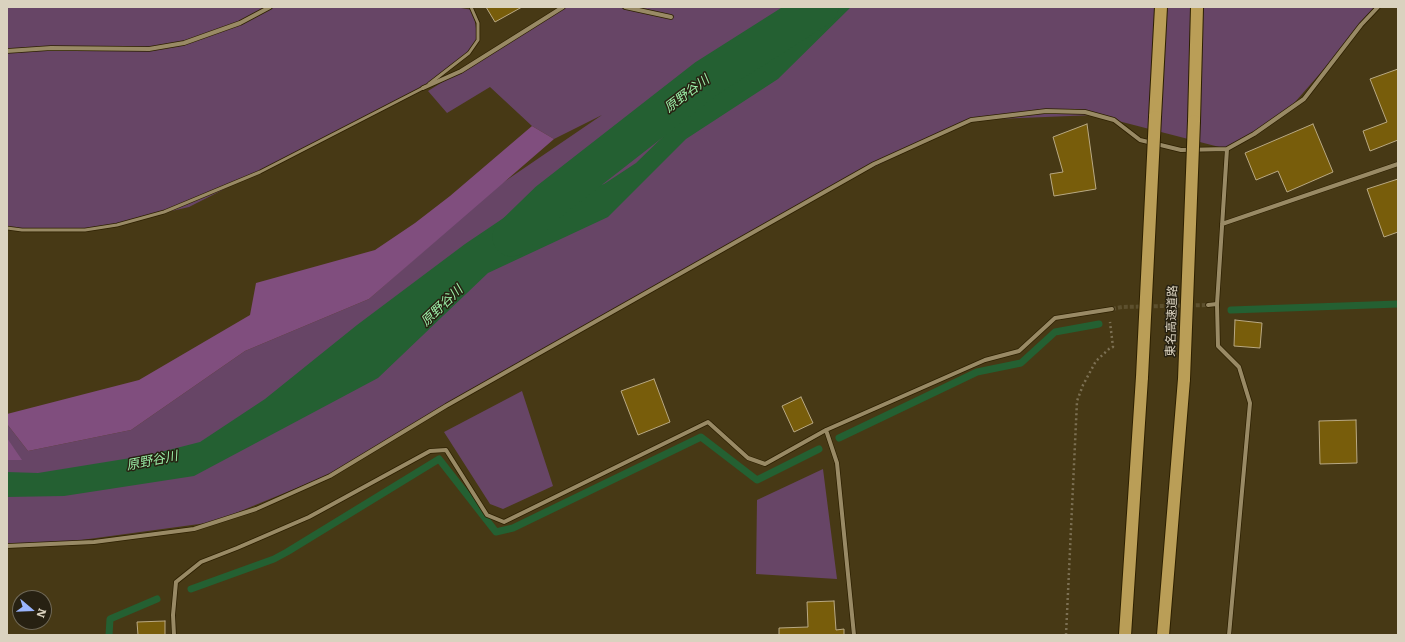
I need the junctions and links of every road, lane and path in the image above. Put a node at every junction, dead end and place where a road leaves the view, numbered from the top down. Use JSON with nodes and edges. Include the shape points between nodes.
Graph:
{"nodes":[{"id":1,"x":270,"y":7,"type":"edge"},
{"id":2,"x":471,"y":7,"type":"edge"},
{"id":3,"x":563,"y":7,"type":"edge"},
{"id":4,"x":625,"y":7,"type":"edge"},
{"id":5,"x":1161,"y":7,"type":"edge"},
{"id":6,"x":1197,"y":7,"type":"edge"},
{"id":7,"x":1378,"y":7,"type":"edge"},
{"id":8,"x":671,"y":17,"type":"dead end"},
{"id":9,"x":7,"y":51,"type":"edge"},
{"id":10,"x":423,"y":88,"type":"junction"},
{"id":11,"x":1227,"y":149,"type":"junction"},
{"id":12,"x":1398,"y":164,"type":"edge"},
{"id":13,"x":1222,"y":224,"type":"junction"},
{"id":14,"x":7,"y":228,"type":"edge"},
{"id":15,"x":1217,"y":304,"type":"junction"},
{"id":16,"x":1208,"y":305,"type":"tunnel mouth"},
{"id":17,"x":1110,"y":309,"type":"joint"},
{"id":18,"x":826,"y":430,"type":"junction"},
{"id":19,"x":7,"y":546,"type":"edge"},
{"id":20,"x":1125,"y":632,"type":"edge"},
{"id":21,"x":174,"y":635,"type":"edge"},
{"id":22,"x":854,"y":635,"type":"edge"},
{"id":23,"x":1066,"y":635,"type":"edge"},
{"id":24,"x":1163,"y":635,"type":"edge"},
{"id":25,"x":1229,"y":635,"type":"edge"}],
"edges":[{"from":1,"to":9,"type":"street","via":[[240,23],[184,43],[149,49],[51,48]]},
{"from":2,"to":10,"type":"lane","via":[[478,23],[478,40],[469,53]]},
{"from":3,"to":10,"type":"street","via":[[461,71]]},
{"from":4,"to":8,"type":"street"},
{"from":5,"to":20,"type":"highway","bridge":true,"via":[[1142,377]]},
{"from":6,"to":24,"type":"highway","name":"東名高速道路","bridge":true,"via":[[1184,379]]},
{"from":7,"to":11,"type":"street","via":[[1304,99],[1254,134]]},
{"from":10,"to":14,"type":"lane","via":[[260,172],[164,212],[117,225],[85,230]]},
{"from":11,"to":13,"type":"street"},
{"from":11,"to":19,"type":"street","via":[[1181,150],[1140,140],[1114,120],[1085,112],[1046,111],[971,120],[874,164],[442,409],[330,476],[256,509],[194,528],[94,542]]},
{"from":12,"to":13,"type":"street"},
{"from":13,"to":15,"type":"street"},
{"from":15,"to":16,"type":"street"},
{"from":15,"to":25,"type":"street","via":[[1218,346],[1238,367],[1250,403]]},
{"from":17,"to":18,"type":"street","via":[[1055,318],[1019,351],[985,360]]},
{"from":17,"to":23,"type":"path","via":[[1113,347],[1096,361],[1077,400]]},
{"from":18,"to":21,"type":"street","via":[[765,464],[748,458],[708,422],[504,522],[487,516],[446,450],[430,451],[308,517],[201,562],[176,582]]},
{"from":18,"to":22,"type":"street","via":[[837,463]]}]}
